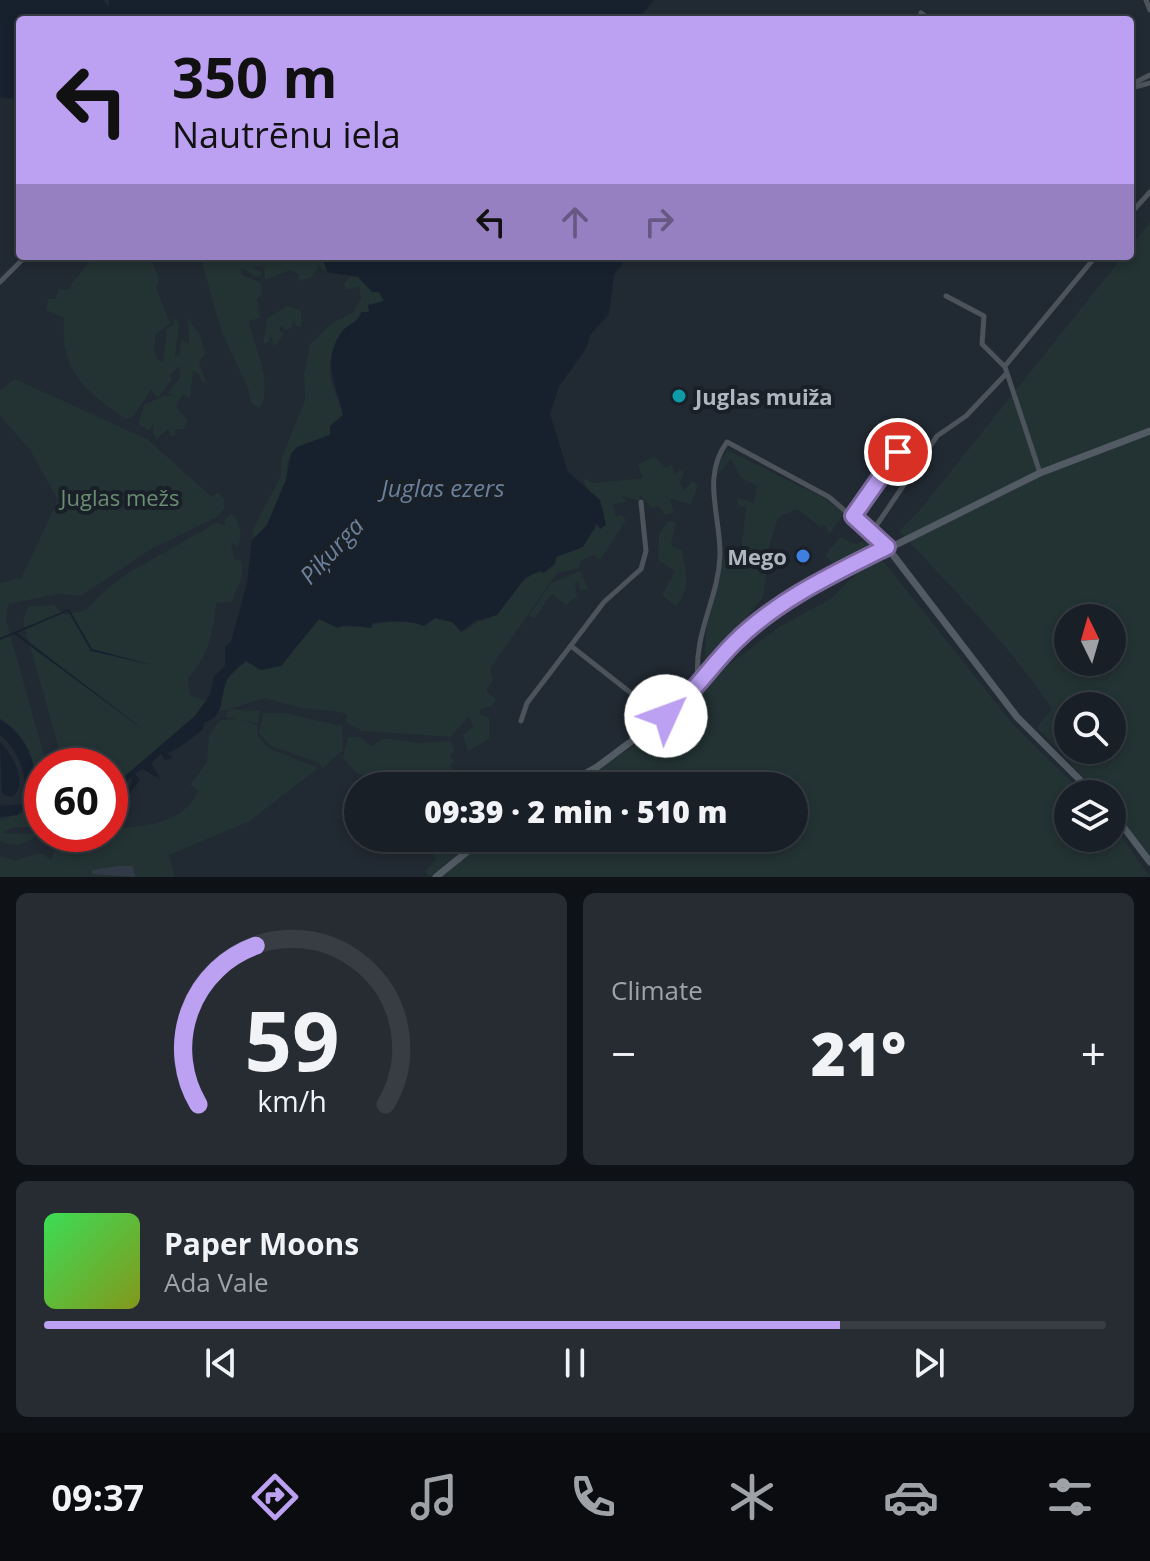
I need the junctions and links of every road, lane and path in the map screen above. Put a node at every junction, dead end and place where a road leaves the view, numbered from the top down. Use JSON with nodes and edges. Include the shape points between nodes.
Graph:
{"nodes":[{"id":1,"x":1146,"y":0,"type":"edge"},
{"id":2,"x":1150,"y":10,"type":"edge"},
{"id":3,"x":921,"y":13,"type":"dead end"},
{"id":4,"x":925,"y":16,"type":"edge"},
{"id":5,"x":1150,"y":192,"type":"edge"},
{"id":6,"x":1134,"y":210,"type":"edge"},
{"id":7,"x":22,"y":260,"type":"edge"},
{"id":8,"x":1093,"y":260,"type":"edge"},
{"id":9,"x":0,"y":282,"type":"edge"},
{"id":10,"x":946,"y":296,"type":"dead end"},
{"id":11,"x":1005,"y":370,"type":"junction"},
{"id":12,"x":1150,"y":431,"type":"edge"},
{"id":13,"x":918,"y":463,"type":"junction"},
{"id":14,"x":1040,"y":473,"type":"junction"},
{"id":15,"x":641,"y":502,"type":"dead end"},
{"id":16,"x":853,"y":516,"type":"junction"},
{"id":17,"x":872,"y":532,"type":"junction"},
{"id":18,"x":887,"y":547,"type":"junction"},
{"id":19,"x":571,"y":646,"type":"junction"},
{"id":20,"x":698,"y":685,"type":"junction"},
{"id":21,"x":521,"y":721,"type":"dead end"},
{"id":22,"x":659,"y":722,"type":"junction"},
{"id":23,"x":588,"y":772,"type":"edge"},
{"id":24,"x":1080,"y":780,"type":"edge"},
{"id":25,"x":1126,"y":830,"type":"edge"},
{"id":26,"x":467,"y":852,"type":"edge"},
{"id":27,"x":1150,"y":862,"type":"edge"},
{"id":28,"x":436,"y":877,"type":"edge"}],
"edges":[{"from":1,"to":2,"type":"street"},
{"from":3,"to":4,"type":"street"},
{"from":5,"to":6,"type":"street"},
{"from":7,"to":9,"type":"street"},
{"from":8,"to":11,"type":"street"},
{"from":10,"to":11,"type":"street","via":[[984,316],[982,344]]},
{"from":11,"to":13,"type":"street","via":[[966,416],[943,430]]},
{"from":11,"to":14,"type":"street"},
{"from":12,"to":14,"type":"main road"},
{"from":13,"to":16,"type":"street","via":[[898,452]]},
{"from":13,"to":17,"type":"street"},
{"from":14,"to":18,"type":"main road"},
{"from":15,"to":19,"type":"street","via":[[644,564],[604,602]]},
{"from":16,"to":17,"type":"street"},
{"from":16,"to":20,"type":"street","via":[[822,493],[727,442],[713,468],[720,555],[698,646]]},
{"from":17,"to":18,"type":"street"},
{"from":18,"to":20,"type":"main road","via":[[795,595],[734,643]]},
{"from":18,"to":24,"type":"main road","via":[[1008,706]]},
{"from":19,"to":21,"type":"street","via":[[522,711]]},
{"from":19,"to":22,"type":"street","via":[[645,704]]},
{"from":20,"to":22,"type":"main road"},
{"from":22,"to":23,"type":"main road"},
{"from":25,"to":27,"type":"main road"},
{"from":26,"to":28,"type":"main road"}]}
